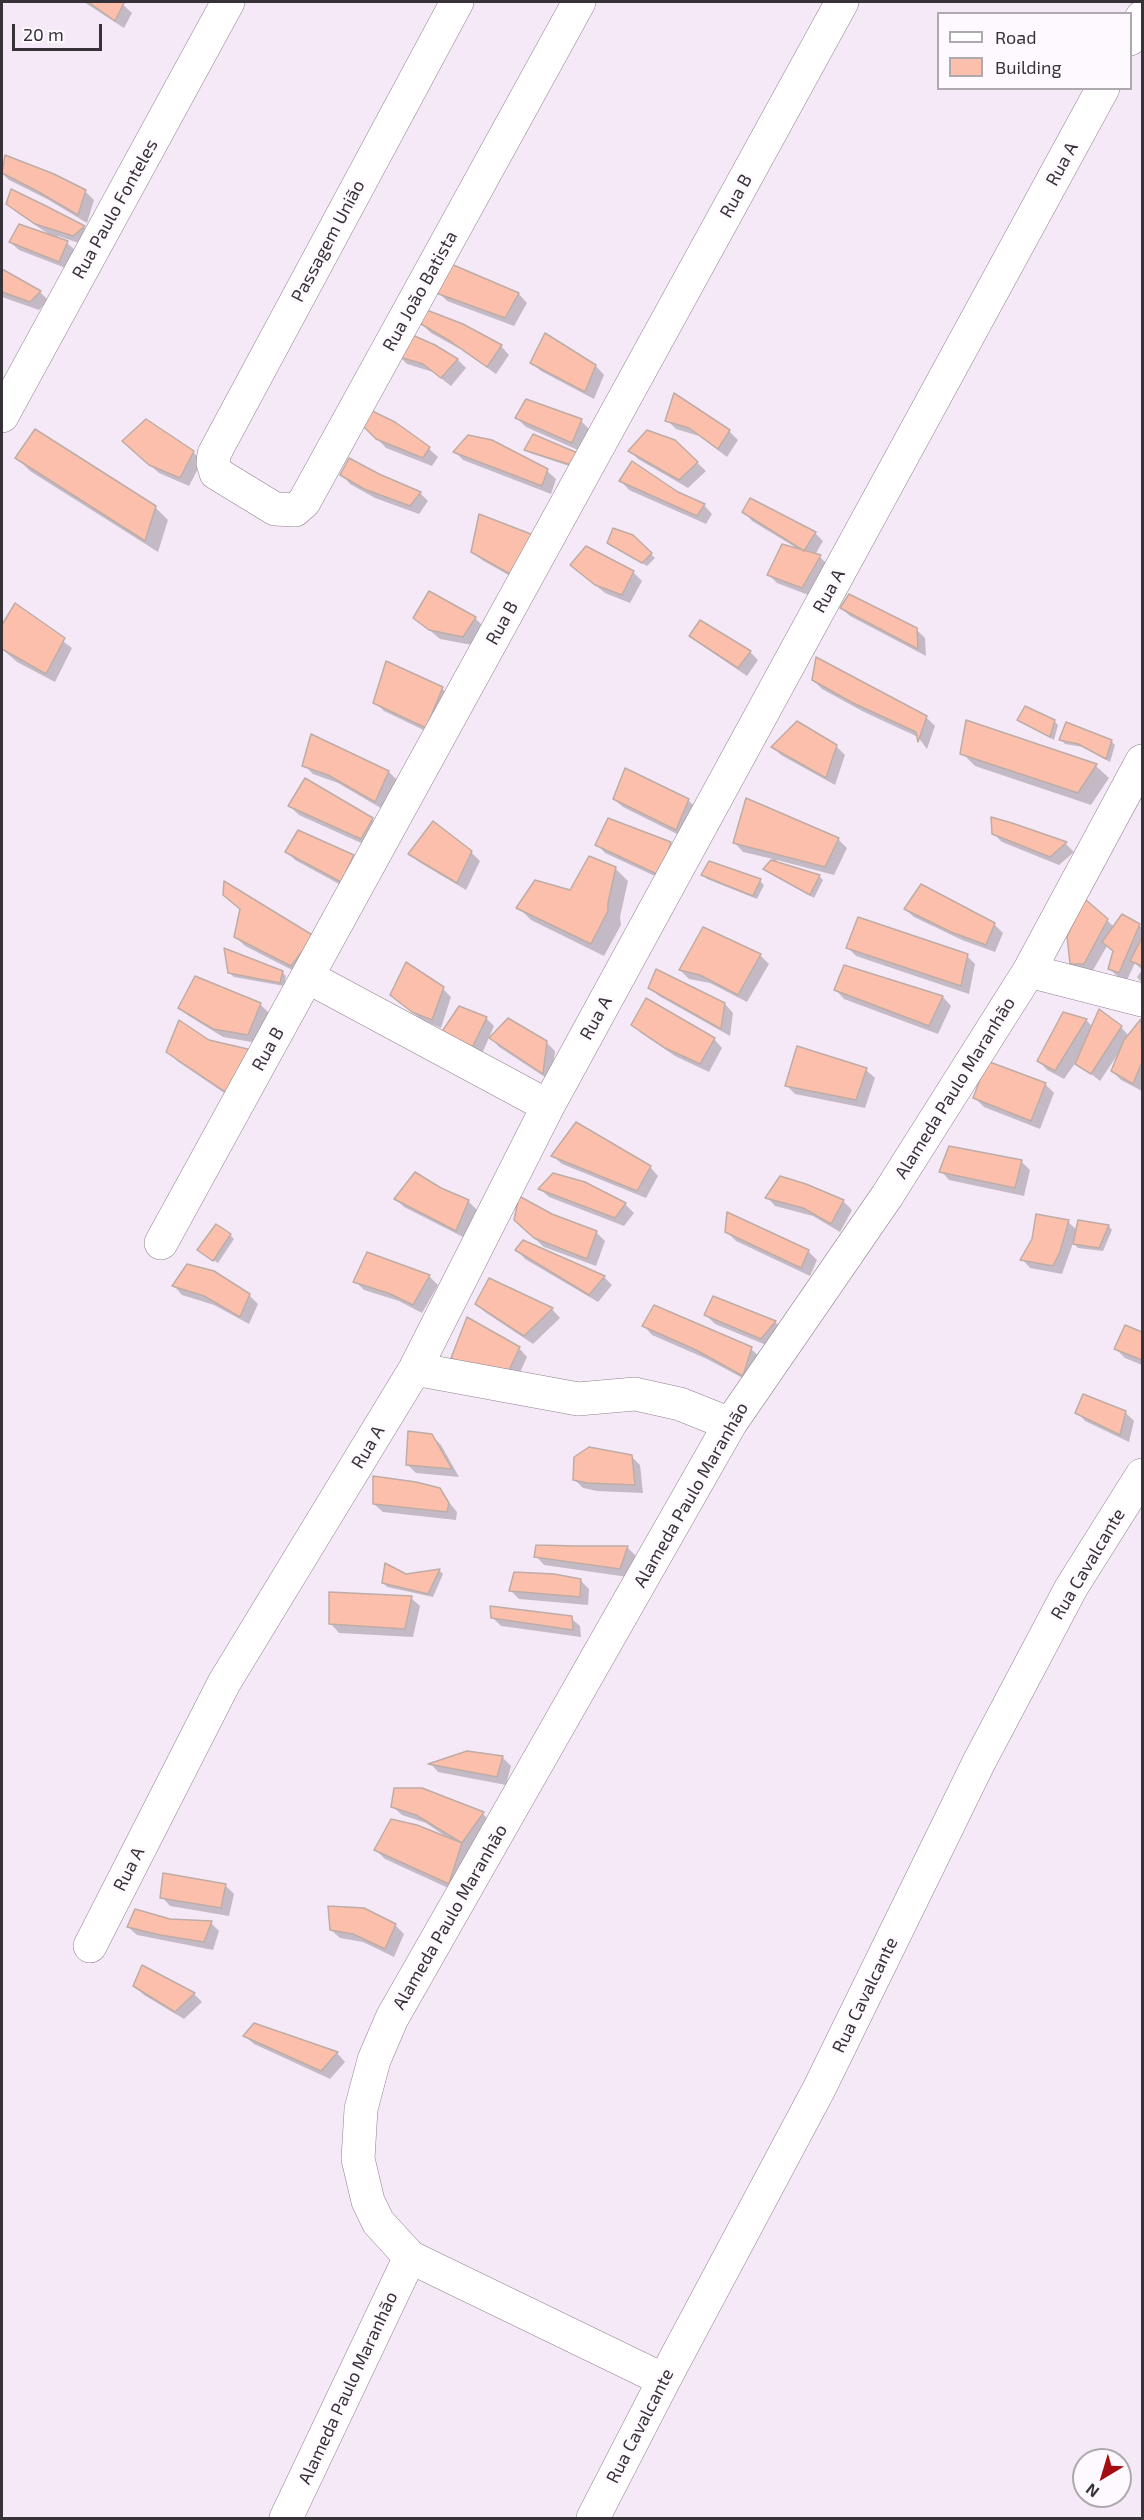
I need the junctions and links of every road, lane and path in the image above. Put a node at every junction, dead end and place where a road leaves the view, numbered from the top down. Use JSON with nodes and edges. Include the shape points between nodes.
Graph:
{"nodes":[{"id":1,"x":228,"y":2,"type":"edge"},
{"id":2,"x":457,"y":2,"type":"edge"},
{"id":3,"x":579,"y":2,"type":"edge"},
{"id":4,"x":842,"y":2,"type":"edge"},
{"id":5,"x":1143,"y":17,"type":"edge"},
{"id":6,"x":1132,"y":37,"type":"edge"},
{"id":7,"x":1102,"y":90,"type":"edge"},
{"id":8,"x":2,"y":416,"type":"edge"},
{"id":9,"x":225,"y":480,"type":"joint"},
{"id":10,"x":1143,"y":761,"type":"edge"},
{"id":11,"x":1029,"y":971,"type":"junction"},
{"id":12,"x":308,"y":977,"type":"junction"},
{"id":13,"x":1143,"y":1000,"type":"edge"},
{"id":14,"x":548,"y":1106,"type":"junction"},
{"id":15,"x":161,"y":1243,"type":"dead end"},
{"id":16,"x":415,"y":1370,"type":"junction"},
{"id":17,"x":730,"y":1424,"type":"junction"},
{"id":18,"x":1143,"y":1475,"type":"edge"},
{"id":19,"x":90,"y":1946,"type":"dead end"},
{"id":20,"x":410,"y":2257,"type":"junction"},
{"id":21,"x":664,"y":2380,"type":"junction"},
{"id":22,"x":286,"y":2518,"type":"edge"},
{"id":23,"x":593,"y":2518,"type":"edge"}],
"edges":[{"from":1,"to":8,"type":"street","name":"Rua Paulo Fonteles"},
{"from":2,"to":9,"type":"street","name":"Passagem União","via":[[214,454],[216,473]]},
{"from":3,"to":9,"type":"street","name":"Rua João Batista","via":[[304,502],[295,510],[275,509]]},
{"from":4,"to":12,"type":"street","name":"Rua B"},
{"from":5,"to":6,"type":"street"},
{"from":7,"to":14,"type":"street","name":"Rua A"},
{"from":10,"to":11,"type":"street","name":"Alameda Paulo Maranhão"},
{"from":11,"to":13,"type":"street"},
{"from":11,"to":17,"type":"street","name":"Alameda Paulo Maranhão","via":[[887,1196]]},
{"from":12,"to":14,"type":"street"},
{"from":12,"to":15,"type":"street","name":"Rua B"},
{"from":14,"to":16,"type":"street","name":"Rua A"},
{"from":16,"to":17,"type":"street","via":[[578,1399],[635,1394],[680,1404]]},
{"from":16,"to":19,"type":"street","name":"Rua A","via":[[224,1683]]},
{"from":17,"to":20,"type":"street","name":"Alameda Paulo Maranhão","via":[[392,2019],[374,2060],[362,2109],[358,2159],[368,2201],[378,2222]]},
{"from":18,"to":21,"type":"street","name":"Rua Cavalcante","via":[[1071,1588],[984,1751],[819,2089]]},
{"from":20,"to":21,"type":"street","name":"Alameda Paulo Maranhão"},
{"from":20,"to":22,"type":"street","name":"Alameda Paulo Maranhão"},
{"from":21,"to":23,"type":"street","name":"Rua Cavalcante"}]}
